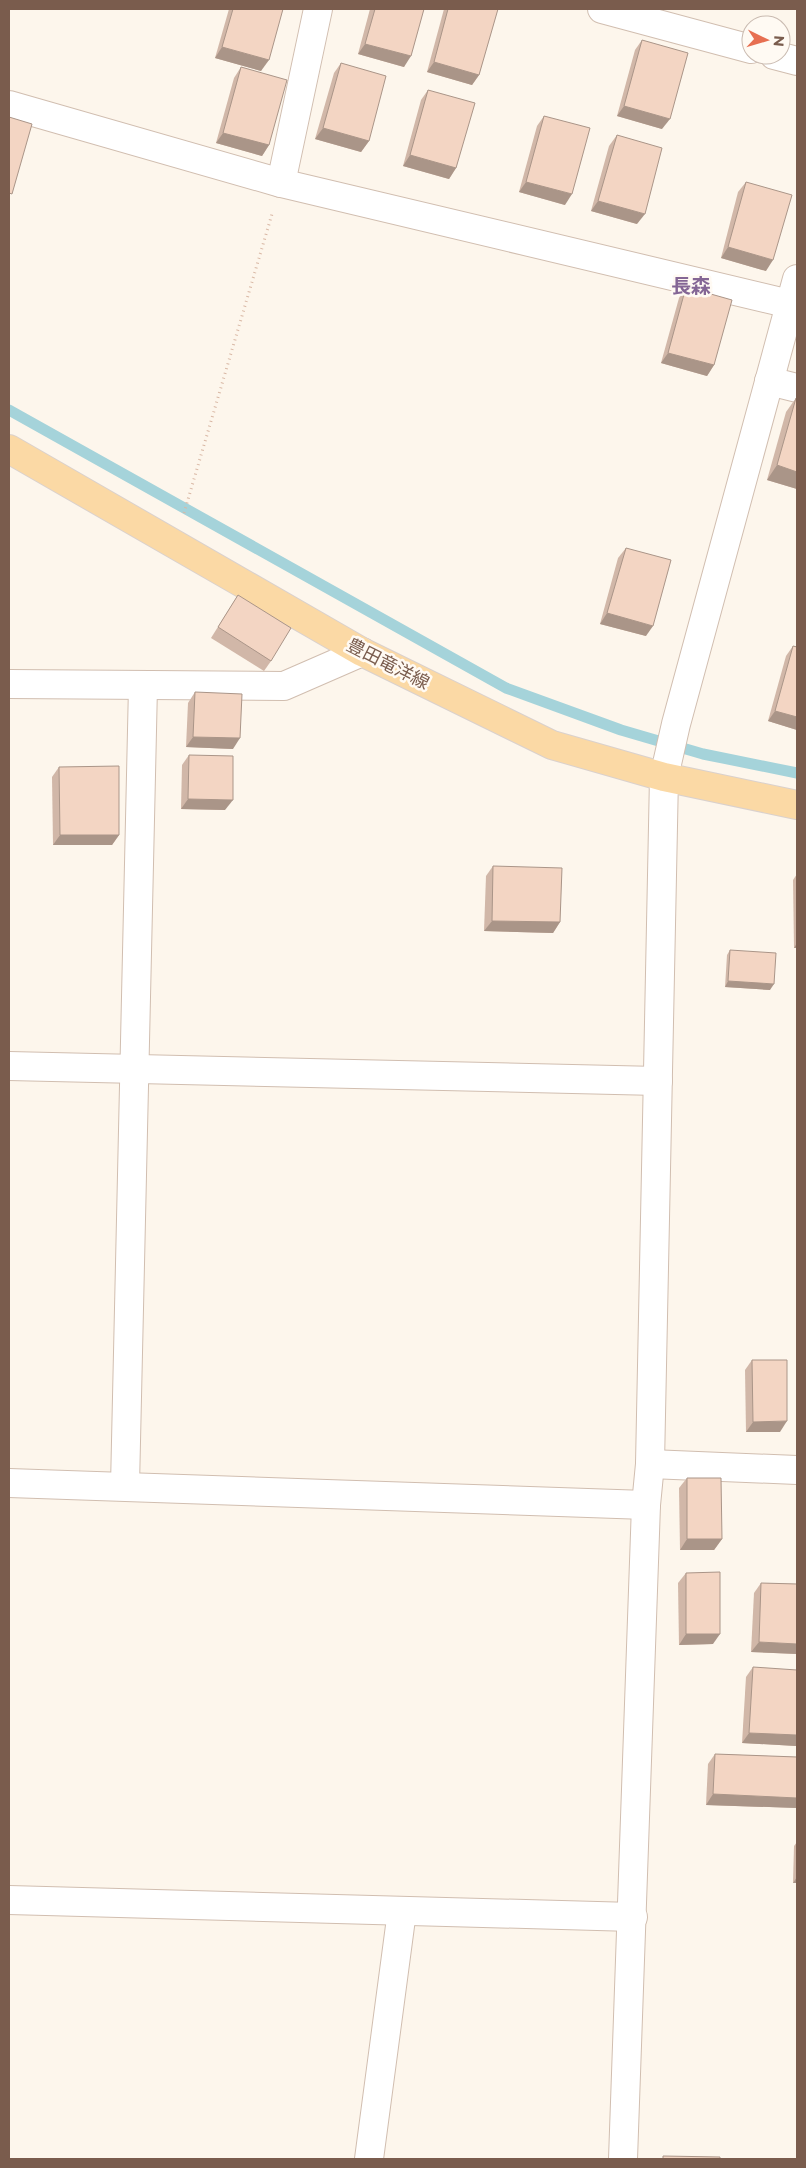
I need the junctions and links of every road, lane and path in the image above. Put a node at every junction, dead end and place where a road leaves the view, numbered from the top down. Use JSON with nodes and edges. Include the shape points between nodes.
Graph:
{"nodes":[{"id":1,"x":318,"y":9,"type":"edge"},
{"id":2,"x":602,"y":9,"type":"edge"},
{"id":3,"x":741,"y":46,"type":"edge"},
{"id":4,"x":9,"y":105,"type":"edge"},
{"id":5,"x":282,"y":183,"type":"junction"},
{"id":6,"x":794,"y":292,"type":"edge"},
{"id":7,"x":769,"y":381,"type":"junction"},
{"id":8,"x":797,"y":388,"type":"edge"},
{"id":9,"x":9,"y":449,"type":"edge"},
{"id":10,"x":174,"y":544,"type":"junction"},
{"id":11,"x":362,"y":652,"type":"junction"},
{"id":12,"x":9,"y":684,"type":"edge"},
{"id":13,"x":143,"y":686,"type":"junction"},
{"id":14,"x":664,"y":777,"type":"junction"},
{"id":15,"x":797,"y":805,"type":"edge"},
{"id":16,"x":9,"y":1066,"type":"edge"},
{"id":17,"x":135,"y":1070,"type":"junction"},
{"id":18,"x":658,"y":1081,"type":"junction"},
{"id":19,"x":650,"y":1464,"type":"junction"},
{"id":20,"x":797,"y":1470,"type":"edge"},
{"id":21,"x":9,"y":1483,"type":"edge"},
{"id":22,"x":126,"y":1486,"type":"junction"},
{"id":23,"x":646,"y":1505,"type":"junction"},
{"id":24,"x":9,"y":1900,"type":"edge"},
{"id":25,"x":402,"y":1911,"type":"junction"},
{"id":26,"x":633,"y":1917,"type":"junction"},
{"id":27,"x":369,"y":2159,"type":"edge"},
{"id":28,"x":624,"y":2159,"type":"edge"}],
"edges":[{"from":1,"to":5,"type":"street"},
{"from":2,"to":3,"type":"street"},
{"from":4,"to":5,"type":"street"},
{"from":5,"to":6,"type":"street"},
{"from":5,"to":10,"type":"path"},
{"from":6,"to":7,"type":"street"},
{"from":7,"to":8,"type":"street"},
{"from":7,"to":14,"type":"street"},
{"from":9,"to":10,"type":"main road","name":"豊田竜洋線"},
{"from":10,"to":11,"type":"main road","name":"豊田竜洋線"},
{"from":11,"to":13,"type":"street","via":[[284,686]]},
{"from":11,"to":14,"type":"main road","name":"豊田竜洋線","via":[[552,745]]},
{"from":12,"to":13,"type":"street"},
{"from":13,"to":17,"type":"street"},
{"from":14,"to":15,"type":"main road","name":"豊田竜洋線"},
{"from":14,"to":18,"type":"street"},
{"from":16,"to":17,"type":"street"},
{"from":17,"to":18,"type":"street"},
{"from":17,"to":22,"type":"street"},
{"from":18,"to":19,"type":"street"},
{"from":19,"to":20,"type":"street"},
{"from":19,"to":23,"type":"street"},
{"from":21,"to":22,"type":"street"},
{"from":22,"to":23,"type":"street"},
{"from":23,"to":26,"type":"street"},
{"from":24,"to":25,"type":"street"},
{"from":25,"to":26,"type":"street"},
{"from":25,"to":27,"type":"street"},
{"from":26,"to":28,"type":"street"}]}
